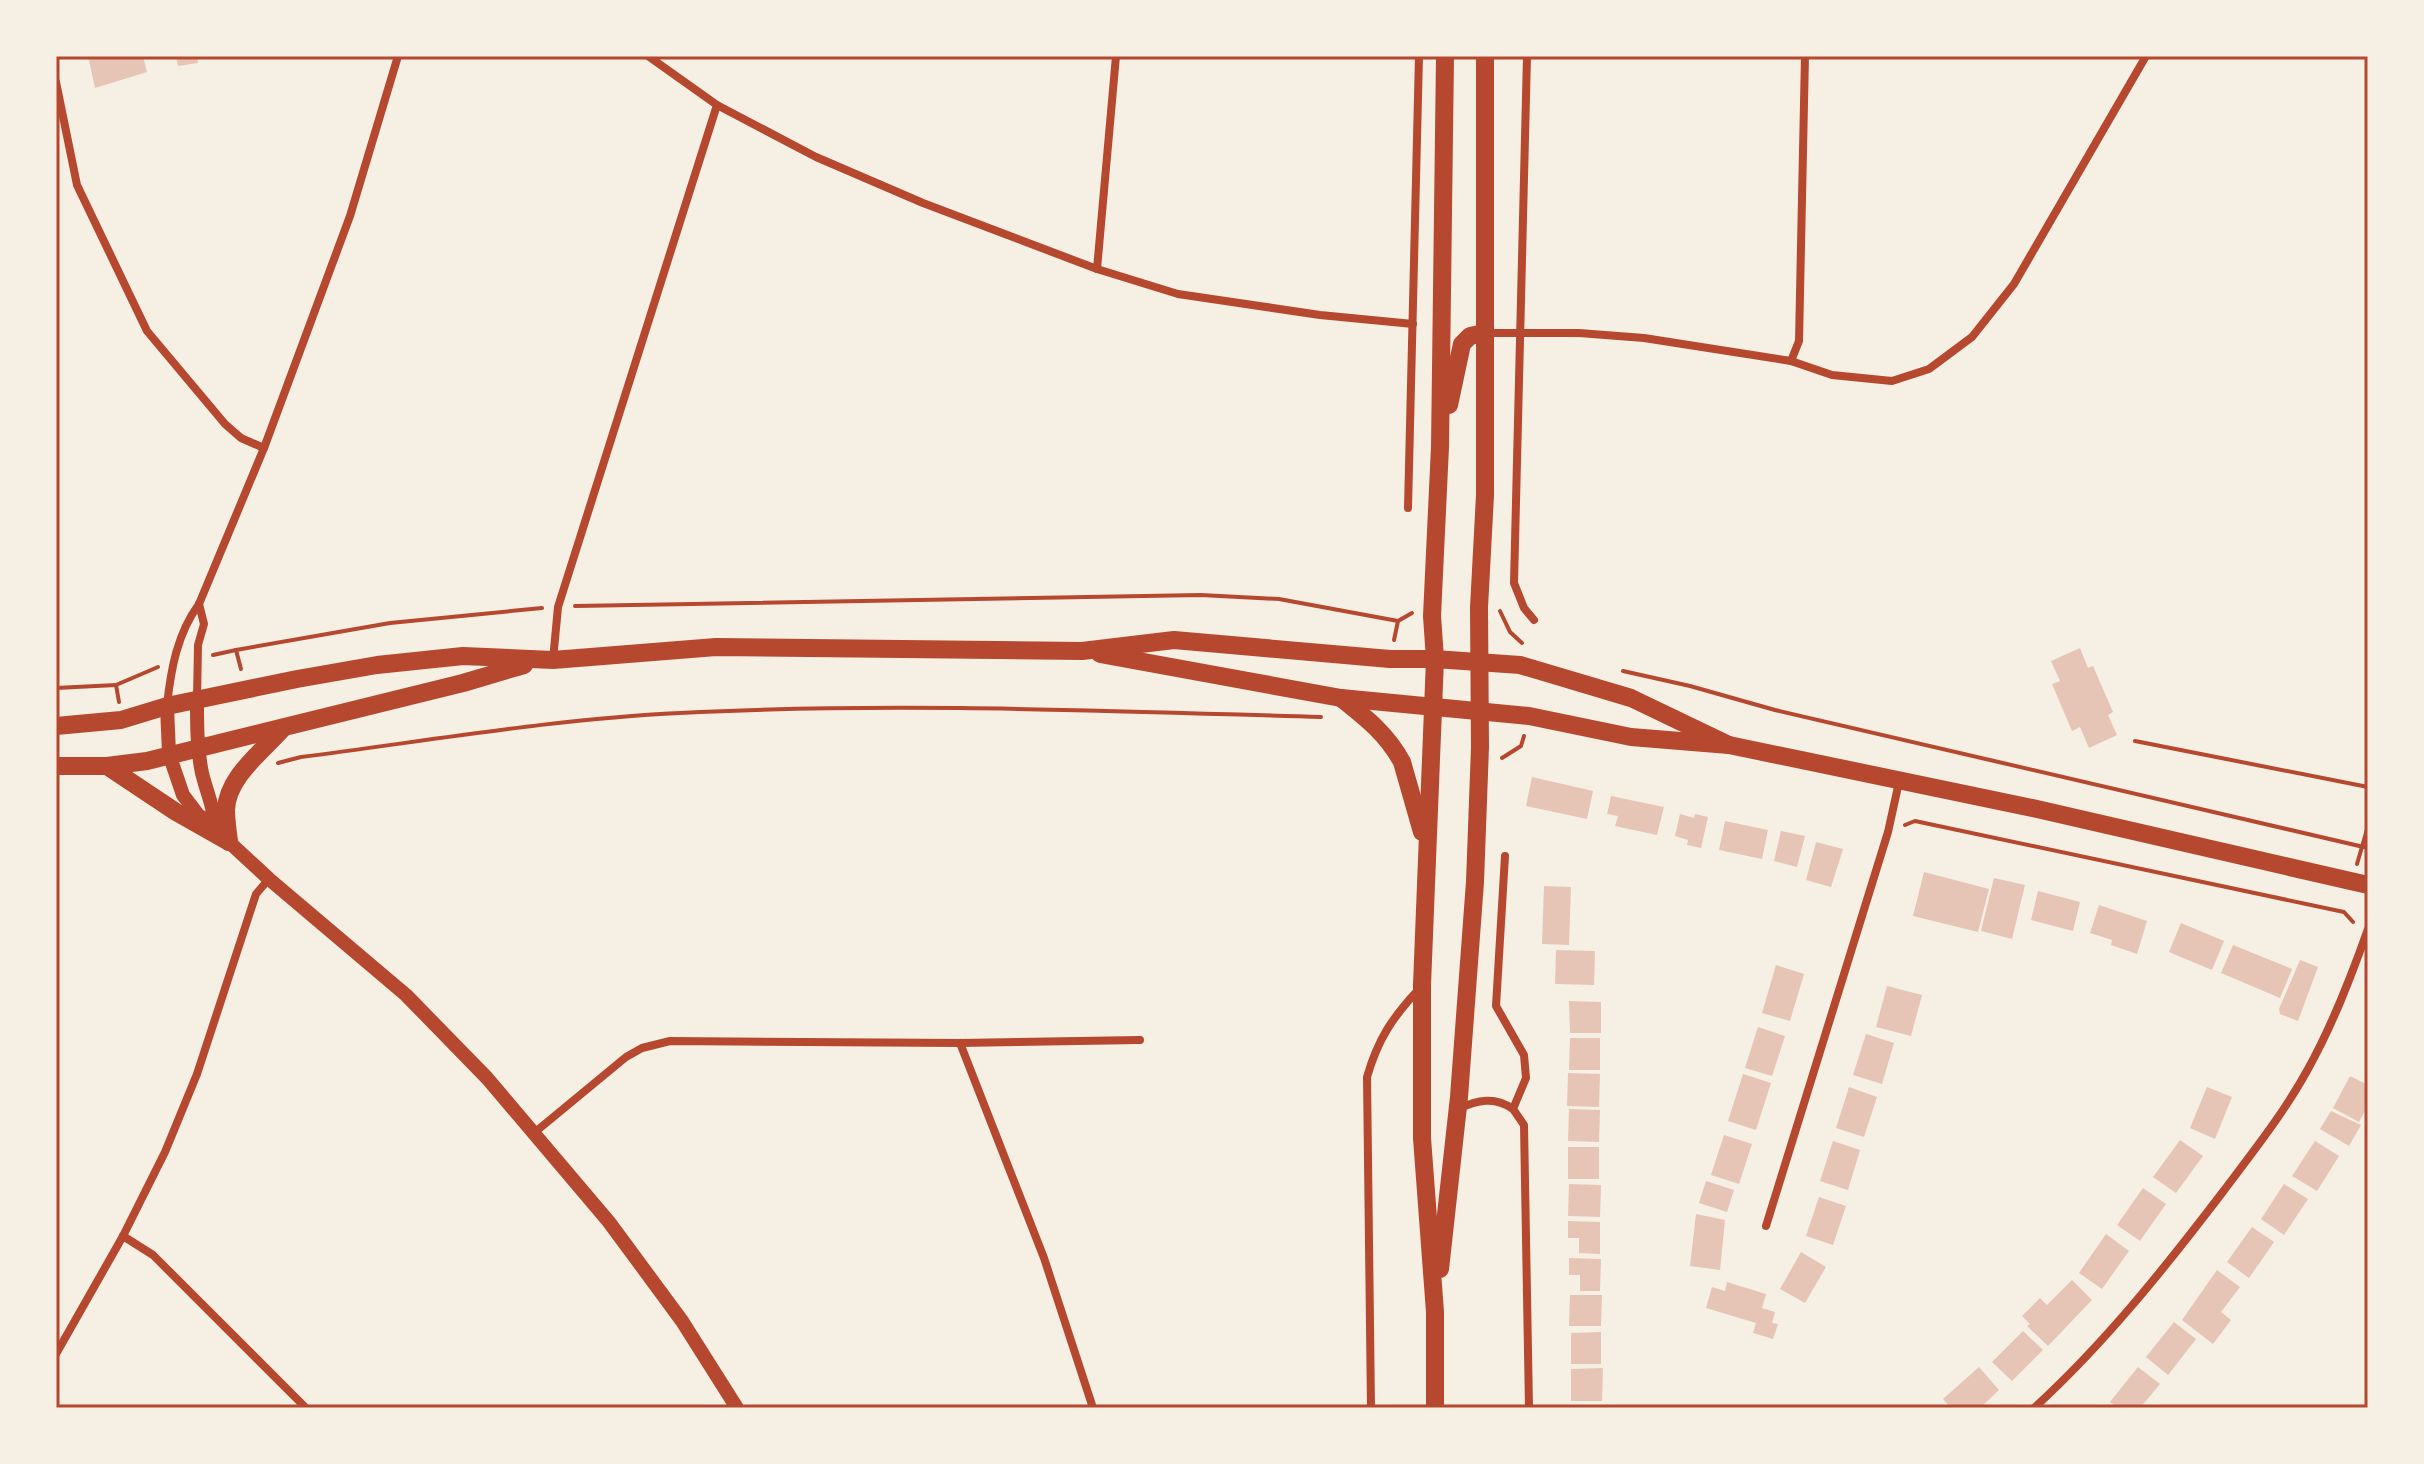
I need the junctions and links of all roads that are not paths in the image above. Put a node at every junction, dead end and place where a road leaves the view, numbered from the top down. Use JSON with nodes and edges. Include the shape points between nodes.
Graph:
{"nodes":[{"id":1,"x":398,"y":56,"type":"edge"},
{"id":2,"x":648,"y":56,"type":"edge"},
{"id":3,"x":1116,"y":56,"type":"edge"},
{"id":4,"x":1419,"y":56,"type":"edge"},
{"id":5,"x":1445,"y":56,"type":"edge"},
{"id":6,"x":1485,"y":56,"type":"edge"},
{"id":7,"x":1527,"y":56,"type":"edge"},
{"id":8,"x":1805,"y":56,"type":"edge"},
{"id":9,"x":2146,"y":56,"type":"edge"},
{"id":10,"x":56,"y":82,"type":"edge"},
{"id":11,"x":717,"y":105,"type":"junction"},
{"id":12,"x":1097,"y":269,"type":"junction"},
{"id":13,"x":1413,"y":324,"type":"junction"},
{"id":14,"x":1520,"y":332,"type":"junction"},
{"id":15,"x":1484,"y":333,"type":"junction"},
{"id":16,"x":1791,"y":361,"type":"junction"},
{"id":17,"x":1440,"y":447,"type":"junction"},
{"id":18,"x":264,"y":448,"type":"junction"},
{"id":19,"x":1408,"y":508,"type":"dead end"},
{"id":20,"x":199,"y":604,"type":"junction"},
{"id":21,"x":1534,"y":620,"type":"dead end"},
{"id":22,"x":1082,"y":651,"type":"junction"},
{"id":23,"x":1435,"y":659,"type":"junction"},
{"id":24,"x":546,"y":660,"type":"junction"},
{"id":25,"x":1479,"y":661,"type":"junction"},
{"id":26,"x":1341,"y":698,"type":"junction"},
{"id":27,"x":197,"y":701,"type":"junction"},
{"id":28,"x":167,"y":706,"type":"junction"},
{"id":29,"x":1433,"y":708,"type":"junction"},
{"id":30,"x":1479,"y":710,"type":"junction"},
{"id":31,"x":56,"y":726,"type":"edge"},
{"id":32,"x":283,"y":728,"type":"junction"},
{"id":33,"x":1729,"y":745,"type":"junction"},
{"id":34,"x":197,"y":747,"type":"junction"},
{"id":35,"x":169,"y":754,"type":"junction"},
{"id":36,"x":56,"y":766,"type":"edge"},
{"id":37,"x":107,"y":766,"type":"junction"},
{"id":38,"x":1900,"y":782,"type":"junction"},
{"id":39,"x":215,"y":823,"type":"junction"},
{"id":40,"x":229,"y":842,"type":"junction"},
{"id":41,"x":1426,"y":847,"type":"junction"},
{"id":42,"x":1505,"y":856,"type":"dead end"},
{"id":43,"x":269,"y":879,"type":"junction"},
{"id":44,"x":2360,"y":883,"type":"edge"},
{"id":45,"x":2367,"y":932,"type":"edge"},
{"id":46,"x":1422,"y":985,"type":"junction"},
{"id":47,"x":1140,"y":1040,"type":"dead end"},
{"id":48,"x":960,"y":1043,"type":"junction"},
{"id":49,"x":1457,"y":1109,"type":"junction"},
{"id":50,"x":1513,"y":1109,"type":"junction"},
{"id":51,"x":534,"y":1133,"type":"junction"},
{"id":52,"x":1766,"y":1226,"type":"dead end"},
{"id":53,"x":123,"y":1236,"type":"junction"},
{"id":54,"x":1435,"y":1312,"type":"junction"},
{"id":55,"x":56,"y":1354,"type":"edge"},
{"id":56,"x":306,"y":1408,"type":"edge"},
{"id":57,"x":737,"y":1408,"type":"edge"},
{"id":58,"x":1093,"y":1408,"type":"edge"},
{"id":59,"x":1371,"y":1408,"type":"edge"},
{"id":60,"x":1435,"y":1408,"type":"edge"},
{"id":61,"x":1529,"y":1408,"type":"edge"},
{"id":62,"x":2034,"y":1408,"type":"edge"}],
"edges":[{"from":1,"to":18,"type":"street","via":[[350,216]]},
{"from":2,"to":11,"type":"street"},
{"from":3,"to":12,"type":"street"},
{"from":4,"to":13,"type":"street"},
{"from":5,"to":17,"type":"main road"},
{"from":6,"to":15,"type":"main road"},
{"from":7,"to":14,"type":"street"},
{"from":8,"to":16,"type":"street","via":[[1799,341]]},
{"from":9,"to":16,"type":"street","via":[[2014,284],[1972,337],[1929,369],[1892,381],[1832,375]]},
{"from":10,"to":18,"type":"street","via":[[77,185],[147,331],[225,424]]},
{"from":11,"to":12,"type":"street","via":[[816,157]]},
{"from":11,"to":24,"type":"street","via":[[558,607]]},
{"from":12,"to":13,"type":"street","via":[[1178,294]]},
{"from":13,"to":19,"type":"street"},
{"from":14,"to":15,"type":"street"},
{"from":14,"to":16,"type":"street","via":[[1644,338]]},
{"from":14,"to":21,"type":"street","via":[[1514,583]]},
{"from":15,"to":17,"type":"main road","via":[[1462,344]]},
{"from":15,"to":25,"type":"main road"},
{"from":17,"to":23,"type":"main road","via":[[1432,616]]},
{"from":18,"to":20,"type":"street"},
{"from":20,"to":27,"type":"street","via":[[204,624],[198,645]]},
{"from":20,"to":28,"type":"street","via":[[179,639]]},
{"from":22,"to":23,"type":"main road","via":[[1174,640]]},
{"from":22,"to":24,"type":"main road","via":[[716,647]]},
{"from":22,"to":26,"type":"main road"},
{"from":23,"to":25,"type":"main road"},
{"from":23,"to":29,"type":"main road"},
{"from":24,"to":27,"type":"main road","via":[[463,656],[377,665]]},
{"from":24,"to":32,"type":"main road"},
{"from":25,"to":30,"type":"main road"},
{"from":25,"to":33,"type":"main road","via":[[1520,665],[1631,698]]},
{"from":26,"to":29,"type":"main road"},
{"from":26,"to":41,"type":"main road","via":[[1397,751]]},
{"from":27,"to":28,"type":"main road"},
{"from":27,"to":34,"type":"street"},
{"from":28,"to":31,"type":"main road","via":[[121,720]]},
{"from":28,"to":35,"type":"street"},
{"from":29,"to":30,"type":"main road"},
{"from":29,"to":41,"type":"main road"},
{"from":30,"to":33,"type":"main road","via":[[1631,737]]},
{"from":30,"to":49,"type":"main road","via":[[1475,882]]},
{"from":32,"to":34,"type":"main road"},
{"from":32,"to":40,"type":"main road","via":[[239,775],[228,795]]},
{"from":33,"to":38,"type":"main road"},
{"from":34,"to":35,"type":"main road"},
{"from":34,"to":39,"type":"street"},
{"from":35,"to":37,"type":"main road"},
{"from":35,"to":39,"type":"street","via":[[183,795],[199,816]]},
{"from":36,"to":37,"type":"main road"},
{"from":37,"to":40,"type":"main road"},
{"from":38,"to":44,"type":"main road"},
{"from":38,"to":52,"type":"street"},
{"from":39,"to":40,"type":"street"},
{"from":40,"to":43,"type":"street"},
{"from":41,"to":46,"type":"main road"},
{"from":42,"to":50,"type":"street","via":[[1496,1006],[1524,1055],[1526,1078]]},
{"from":43,"to":51,"type":"street","via":[[406,995]]},
{"from":43,"to":53,"type":"street","via":[[256,894],[197,1074]]},
{"from":45,"to":62,"type":"street","via":[[2308,1069],[2271,1128],[2110,1330]]},
{"from":46,"to":54,"type":"main road","via":[[1422,1138]]},
{"from":46,"to":59,"type":"street","via":[[1375,1047],[1367,1077]]},
{"from":47,"to":48,"type":"street"},
{"from":48,"to":51,"type":"street","via":[[670,1041],[642,1048],[612,1067]]},
{"from":48,"to":58,"type":"street","via":[[1044,1258]]},
{"from":49,"to":50,"type":"street","via":[[1489,1099]]},
{"from":49,"to":54,"type":"main road"},
{"from":50,"to":61,"type":"street","via":[[1524,1125]]},
{"from":51,"to":57,"type":"street","via":[[609,1222],[682,1321]]},
{"from":53,"to":55,"type":"street"},
{"from":53,"to":56,"type":"street","via":[[153,1255]]},
{"from":54,"to":60,"type":"main road"}]}
